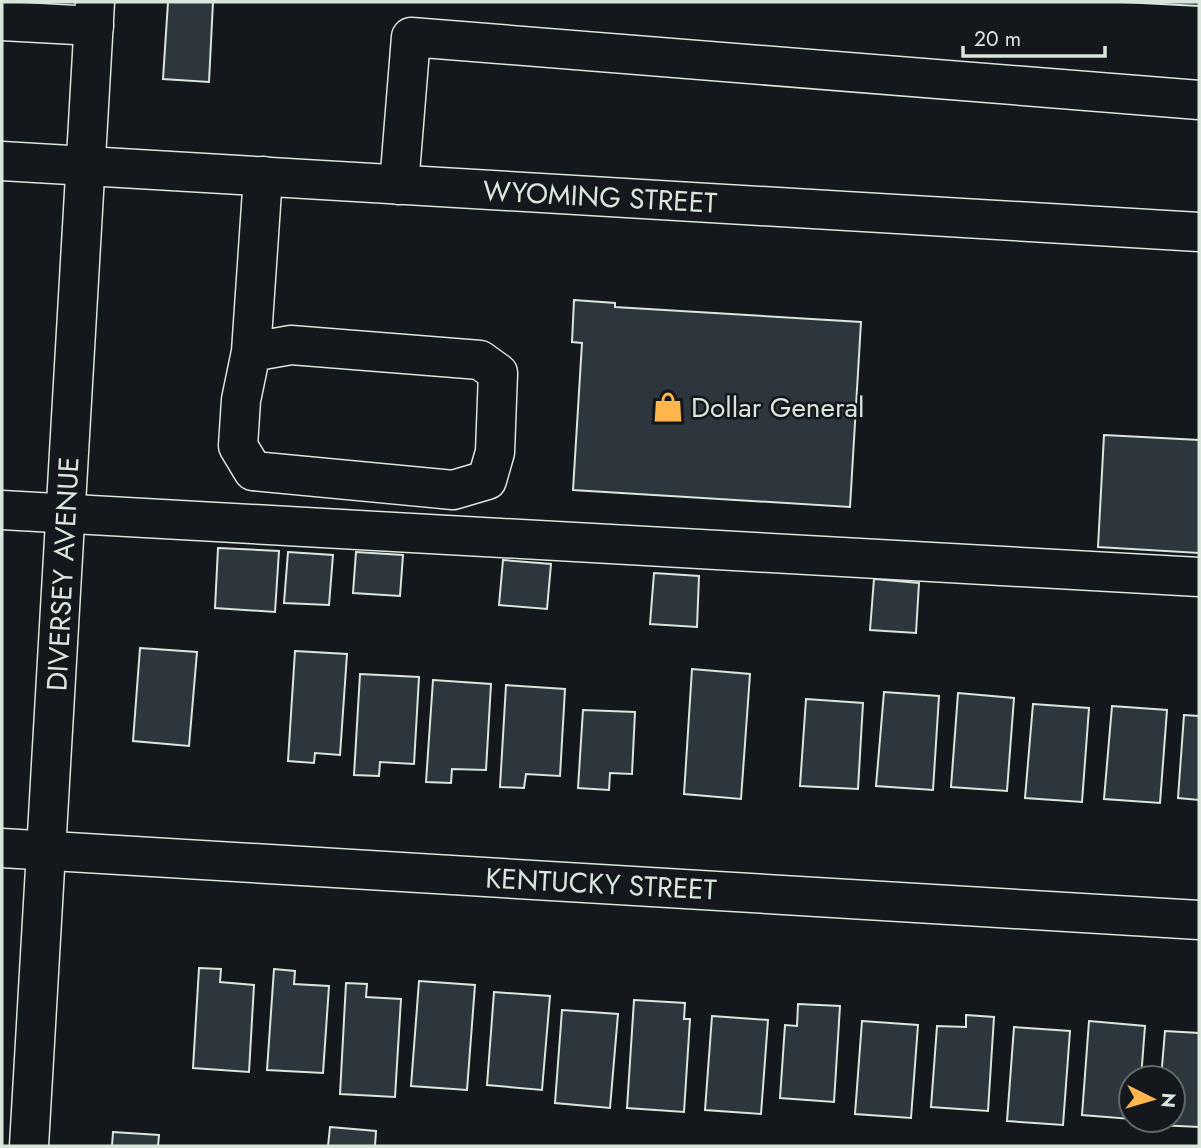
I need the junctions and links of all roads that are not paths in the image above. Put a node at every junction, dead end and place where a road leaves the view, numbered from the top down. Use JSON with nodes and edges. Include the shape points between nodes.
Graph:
{"nodes":[{"id":1,"x":95,"y":14,"type":"edge"},
{"id":2,"x":2,"y":21,"type":"edge"},
{"id":3,"x":1199,"y":100,"type":"edge"},
{"id":4,"x":2,"y":161,"type":"edge"},
{"id":5,"x":87,"y":166,"type":"junction"},
{"id":6,"x":263,"y":176,"type":"junction"},
{"id":7,"x":400,"y":185,"type":"junction"},
{"id":8,"x":1199,"y":232,"type":"edge"},
{"id":9,"x":250,"y":352,"type":"junction"},
{"id":10,"x":2,"y":510,"type":"edge"},
{"id":11,"x":66,"y":514,"type":"junction"},
{"id":12,"x":1199,"y":577,"type":"edge"},
{"id":13,"x":2,"y":848,"type":"edge"},
{"id":14,"x":47,"y":851,"type":"junction"},
{"id":15,"x":1199,"y":920,"type":"edge"},
{"id":16,"x":29,"y":1146,"type":"edge"}],
"edges":[{"from":1,"to":2,"type":"street"},
{"from":1,"to":5,"type":"street","name":"DIVERSEY AVENUE"},
{"from":3,"to":7,"type":"street","via":[[411,37]]},
{"from":4,"to":5,"type":"street","name":"WYOMING STREET"},
{"from":5,"to":6,"type":"street","name":"WYOMING STREET"},
{"from":5,"to":11,"type":"street","name":"DIVERSEY AVENUE"},
{"from":6,"to":7,"type":"street","name":"WYOMING STREET"},
{"from":6,"to":9,"type":"street"},
{"from":7,"to":8,"type":"street","name":"WYOMING STREET"},
{"from":9,"to":9,"type":"street","via":[[237,446],[253,471],[453,490],[487,480],[495,452],[498,373],[480,359],[290,345]]},
{"from":10,"to":11,"type":"street"},
{"from":11,"to":12,"type":"street"},
{"from":11,"to":14,"type":"street","name":"DIVERSEY AVENUE"},
{"from":13,"to":14,"type":"street","name":"KENTUCKY STREET"},
{"from":14,"to":15,"type":"street","name":"KENTUCKY STREET"},
{"from":14,"to":16,"type":"street","name":"DIVERSEY AVENUE"}]}
